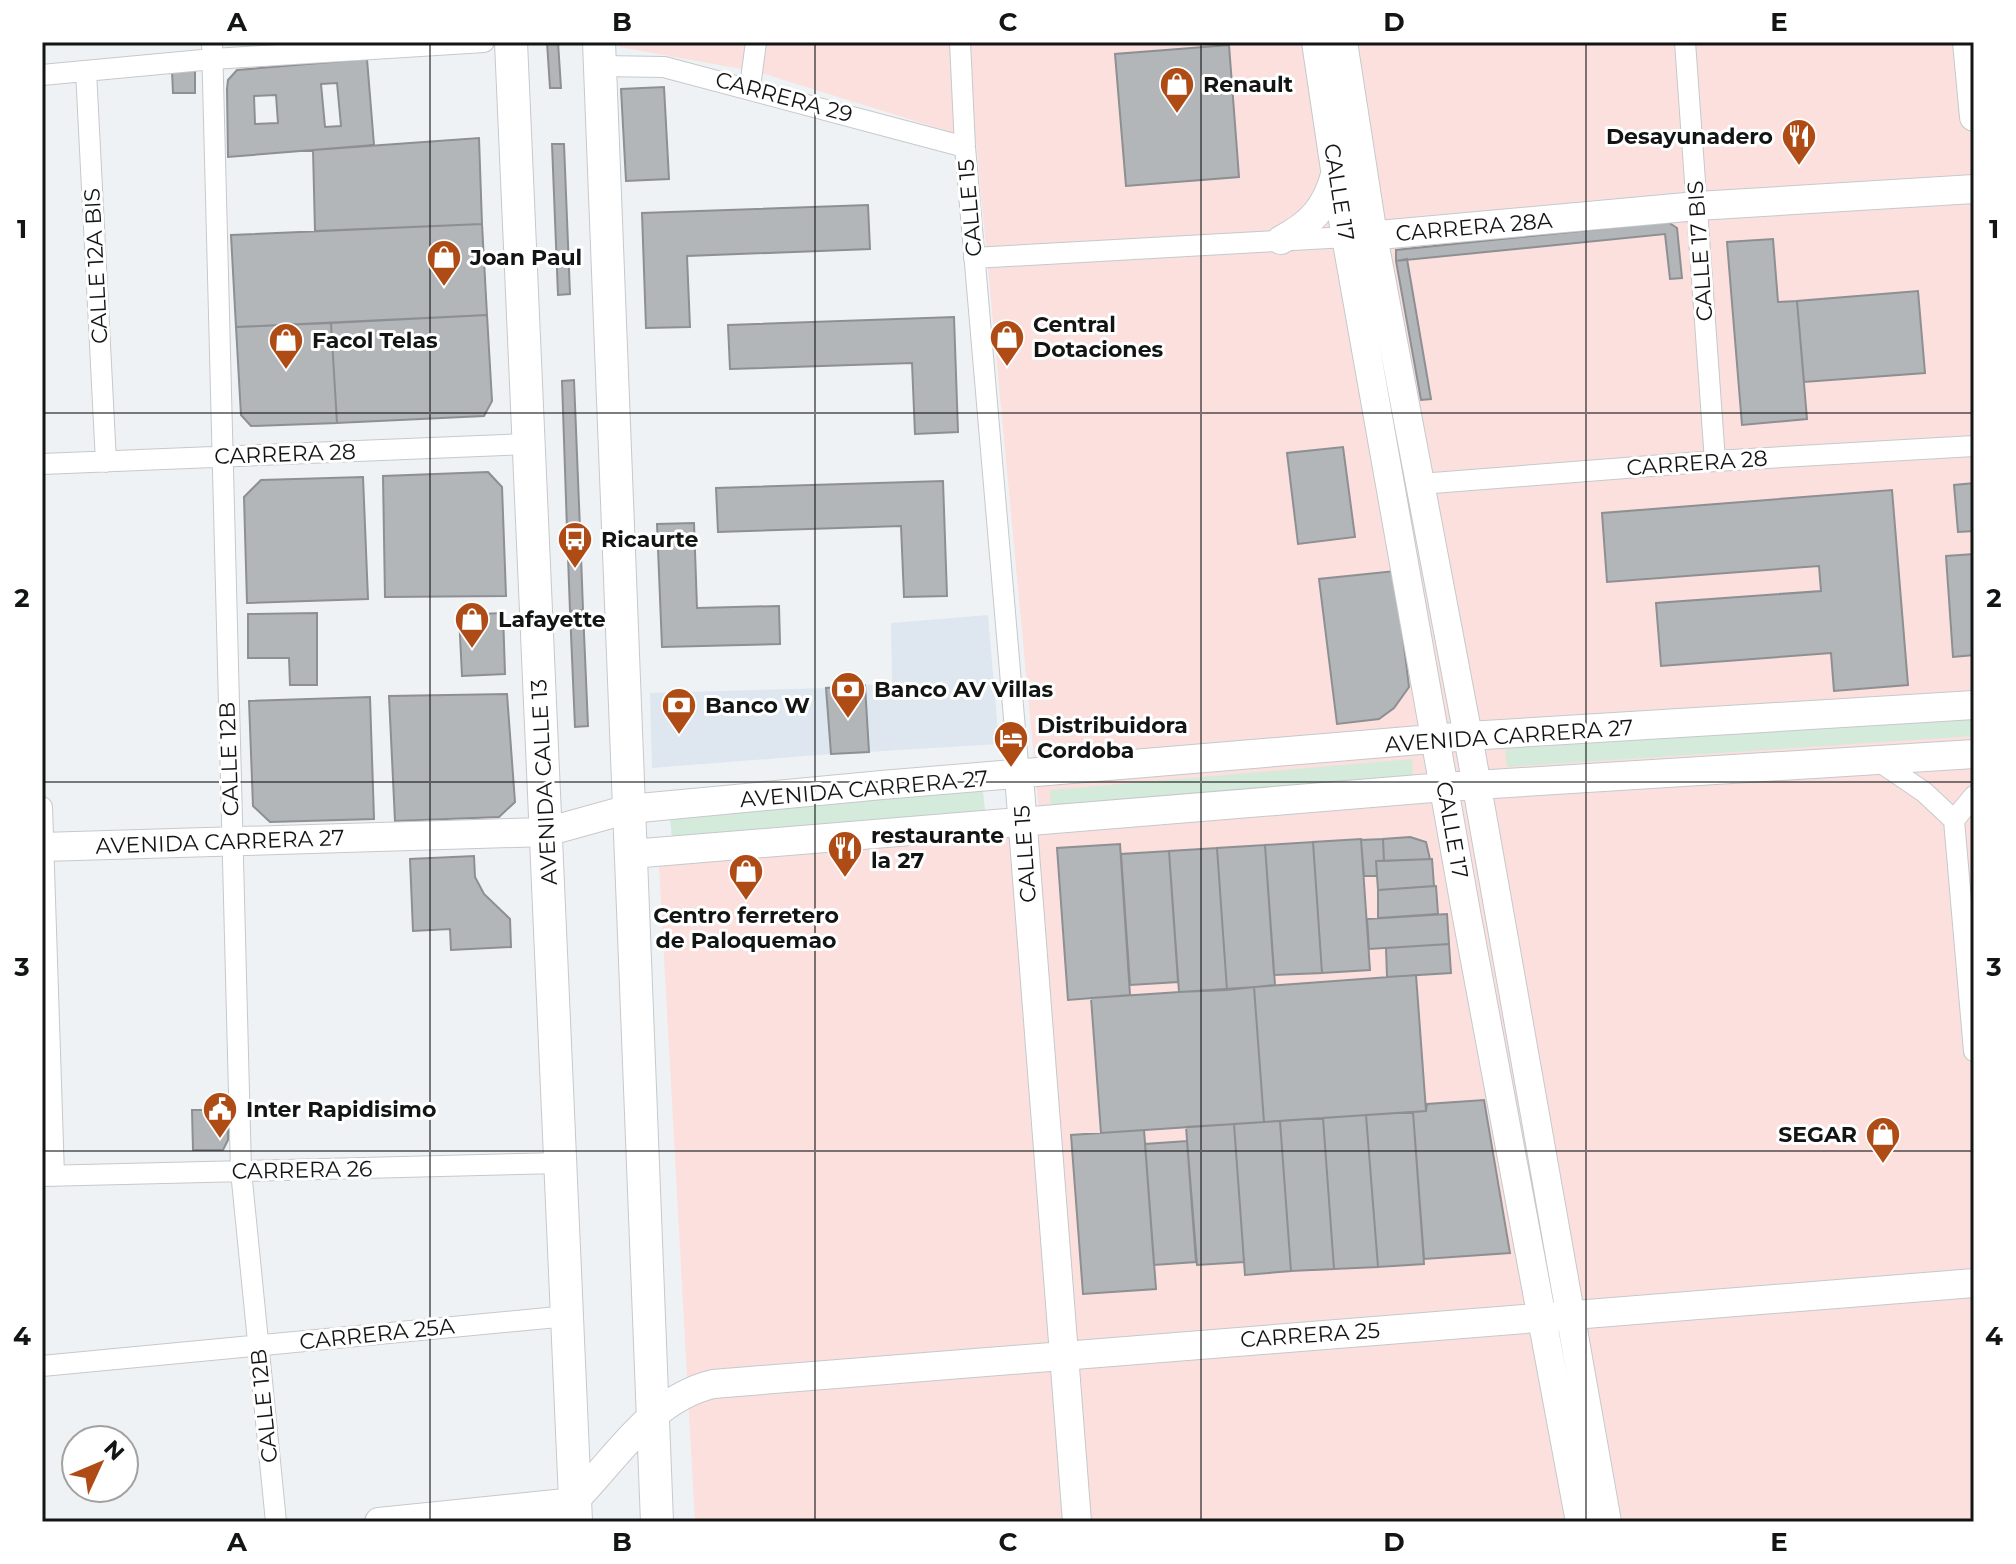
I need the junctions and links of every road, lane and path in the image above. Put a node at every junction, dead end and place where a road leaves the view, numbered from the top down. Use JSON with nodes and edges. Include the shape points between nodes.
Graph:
{"nodes":[{"id":1,"x":484,"y":42,"type":"edge"},
{"id":2,"x":511,"y":42,"type":"edge"},
{"id":3,"x":756,"y":42,"type":"edge"},
{"id":4,"x":960,"y":42,"type":"edge"},
{"id":5,"x":1316,"y":42,"type":"edge"},
{"id":6,"x":1343,"y":42,"type":"edge"},
{"id":7,"x":1685,"y":42,"type":"edge"},
{"id":8,"x":1967,"y":42,"type":"edge"},
{"id":9,"x":208,"y":46,"type":"edge"},
{"id":10,"x":600,"y":54,"type":"edge"},
{"id":11,"x":86,"y":71,"type":"junction"},
{"id":12,"x":42,"y":75,"type":"edge"},
{"id":13,"x":750,"y":87,"type":"junction"},
{"id":14,"x":1974,"y":117,"type":"edge"},
{"id":15,"x":965,"y":147,"type":"junction"},
{"id":16,"x":1336,"y":174,"type":"junction"},
{"id":17,"x":1974,"y":189,"type":"edge"},
{"id":18,"x":1697,"y":206,"type":"junction"},
{"id":19,"x":1360,"y":237,"type":"junction"},
{"id":20,"x":1281,"y":240,"type":"junction"},
{"id":21,"x":974,"y":258,"type":"junction"},
{"id":22,"x":528,"y":444,"type":"junction"},
{"id":23,"x":1974,"y":446,"type":"edge"},
{"id":24,"x":220,"y":456,"type":"junction"},
{"id":25,"x":1715,"y":461,"type":"junction"},
{"id":26,"x":106,"y":462,"type":"junction"},
{"id":27,"x":42,"y":464,"type":"edge"},
{"id":28,"x":1420,"y":484,"type":"junction"},
{"id":29,"x":1974,"y":705,"type":"edge"},
{"id":30,"x":1468,"y":736,"type":"junction"},
{"id":31,"x":1438,"y":740,"type":"junction"},
{"id":32,"x":1974,"y":754,"type":"edge"},
{"id":33,"x":1877,"y":760,"type":"junction"},
{"id":34,"x":1019,"y":776,"type":"junction"},
{"id":35,"x":1477,"y":786,"type":"junction"},
{"id":36,"x":1444,"y":787,"type":"junction"},
{"id":37,"x":1974,"y":796,"type":"edge"},
{"id":38,"x":42,"y":807,"type":"edge"},
{"id":39,"x":629,"y":809,"type":"junction"},
{"id":40,"x":1954,"y":820,"type":"junction"},
{"id":41,"x":1022,"y":821,"type":"junction"},
{"id":42,"x":546,"y":832,"type":"junction"},
{"id":43,"x":232,"y":841,"type":"junction"},
{"id":44,"x":43,"y":847,"type":"edge"},
{"id":45,"x":631,"y":854,"type":"junction"},
{"id":46,"x":46,"y":1021,"type":"edge"},
{"id":47,"x":1974,"y":1051,"type":"edge"},
{"id":48,"x":552,"y":1164,"type":"junction"},
{"id":49,"x":241,"y":1171,"type":"junction"},
{"id":50,"x":48,"y":1176,"type":"edge"},
{"id":51,"x":1974,"y":1283,"type":"edge"},
{"id":52,"x":1572,"y":1315,"type":"junction"},
{"id":53,"x":568,"y":1316,"type":"junction"},
{"id":54,"x":1543,"y":1317,"type":"junction"},
{"id":55,"x":257,"y":1346,"type":"junction"},
{"id":56,"x":1065,"y":1354,"type":"junction"},
{"id":57,"x":42,"y":1366,"type":"edge"},
{"id":58,"x":654,"y":1413,"type":"junction"},
{"id":59,"x":576,"y":1512,"type":"edge"},
{"id":60,"x":276,"y":1522,"type":"edge"},
{"id":61,"x":379,"y":1522,"type":"edge"},
{"id":62,"x":550,"y":1522,"type":"edge"},
{"id":63,"x":657,"y":1522,"type":"edge"},
{"id":64,"x":1077,"y":1522,"type":"edge"},
{"id":65,"x":1580,"y":1522,"type":"edge"},
{"id":66,"x":1607,"y":1522,"type":"edge"}],
"edges":[{"from":1,"to":9,"type":"street"},
{"from":2,"to":22,"type":"main road","name":"AVENIDA CALLE 13"},
{"from":3,"to":13,"type":"street"},
{"from":4,"to":15,"type":"street","name":"CALLE 15"},
{"from":5,"to":16,"type":"street","name":"CALLE 17"},
{"from":6,"to":19,"type":"street","name":"CALLE 17"},
{"from":7,"to":18,"type":"street","name":"CALLE 17 BIS"},
{"from":8,"to":14,"type":"street"},
{"from":9,"to":11,"type":"street"},
{"from":9,"to":24,"type":"street","name":"CALLE 12B"},
{"from":10,"to":13,"type":"street","name":"CARRERA 29"},
{"from":10,"to":39,"type":"main road"},
{"from":11,"to":12,"type":"street"},
{"from":11,"to":26,"type":"street","name":"CALLE 12A BIS"},
{"from":13,"to":15,"type":"street","name":"CARRERA 29"},
{"from":15,"to":21,"type":"street","name":"CALLE 15"},
{"from":16,"to":19,"type":"street","name":"CALLE 17"},
{"from":16,"to":20,"type":"street","via":[[1317,216]]},
{"from":17,"to":18,"type":"street","name":"CARRERA 28A"},
{"from":18,"to":19,"type":"street","name":"CARRERA 28A"},
{"from":18,"to":25,"type":"street","name":"CALLE 17 BIS"},
{"from":19,"to":20,"type":"street","name":"CARRERA 28A"},
{"from":19,"to":28,"type":"street","name":"CALLE 17"},
{"from":19,"to":31,"type":"street","name":"CALLE 17"},
{"from":20,"to":21,"type":"street","name":"CARRERA 28A"},
{"from":21,"to":34,"type":"street","name":"CALLE 15"},
{"from":22,"to":24,"type":"street","name":"CARRERA 28"},
{"from":22,"to":42,"type":"main road","name":"AVENIDA CALLE 13"},
{"from":23,"to":25,"type":"street","name":"CARRERA 28"},
{"from":24,"to":26,"type":"street","name":"CARRERA 28"},
{"from":24,"to":43,"type":"street","name":"CALLE 12B"},
{"from":25,"to":28,"type":"street","name":"CARRERA 28"},
{"from":26,"to":27,"type":"street","name":"CARRERA 28"},
{"from":28,"to":30,"type":"street","name":"CALLE 17"},
{"from":29,"to":30,"type":"street","name":"AVENIDA CARRERA 27"},
{"from":30,"to":31,"type":"street","name":"AVENIDA CARRERA 27"},
{"from":30,"to":35,"type":"street","name":"CALLE 17"},
{"from":31,"to":34,"type":"street","name":"AVENIDA CARRERA 27"},
{"from":31,"to":36,"type":"street","name":"CALLE 17"},
{"from":32,"to":33,"type":"street","name":"AVENIDA CARRERA 27"},
{"from":33,"to":35,"type":"street","name":"AVENIDA CARRERA 27"},
{"from":33,"to":40,"type":"street"},
{"from":34,"to":39,"type":"street","name":"AVENIDA CARRERA 27"},
{"from":34,"to":41,"type":"street","name":"CALLE 15"},
{"from":35,"to":36,"type":"street","name":"AVENIDA CARRERA 27"},
{"from":35,"to":52,"type":"street","name":"CALLE 17"},
{"from":36,"to":41,"type":"street","name":"AVENIDA CARRERA 27"},
{"from":36,"to":54,"type":"street","name":"CALLE 17"},
{"from":37,"to":40,"type":"street"},
{"from":38,"to":44,"type":"street"},
{"from":39,"to":42,"type":"street","name":"AVENIDA CARRERA 27"},
{"from":39,"to":45,"type":"main road"},
{"from":40,"to":47,"type":"street"},
{"from":41,"to":45,"type":"street","name":"AVENIDA CARRERA 27"},
{"from":41,"to":56,"type":"street","name":"CALLE 15"},
{"from":42,"to":43,"type":"street","name":"AVENIDA CARRERA 27"},
{"from":42,"to":48,"type":"main road","name":"AVENIDA CALLE 13"},
{"from":43,"to":44,"type":"street","name":"AVENIDA CARRERA 27"},
{"from":43,"to":49,"type":"street","name":"CALLE 12B"},
{"from":44,"to":46,"type":"street"},
{"from":45,"to":58,"type":"main road"},
{"from":46,"to":50,"type":"street"},
{"from":48,"to":49,"type":"street","name":"CARRERA 26"},
{"from":48,"to":53,"type":"main road","name":"AVENIDA CALLE 13"},
{"from":49,"to":50,"type":"street","name":"CARRERA 26"},
{"from":49,"to":55,"type":"street","name":"CALLE 12B"},
{"from":51,"to":52,"type":"street","name":"CARRERA 25"},
{"from":52,"to":54,"type":"street","name":"CARRERA 25"},
{"from":52,"to":66,"type":"street","name":"CALLE 17"},
{"from":53,"to":55,"type":"street","name":"CARRERA 25A"},
{"from":53,"to":59,"type":"main road","name":"AVENIDA CALLE 13"},
{"from":54,"to":56,"type":"street","name":"CARRERA 25"},
{"from":54,"to":65,"type":"street","name":"CALLE 17"},
{"from":55,"to":57,"type":"street","name":"CARRERA 25A"},
{"from":55,"to":60,"type":"street","name":"CALLE 12B"},
{"from":56,"to":58,"type":"street","name":"CARRERA 25","via":[[713,1384],[679,1396]]},
{"from":56,"to":64,"type":"street","name":"CALLE 15"},
{"from":58,"to":59,"type":"street","name":"CARRERA 25"},
{"from":58,"to":63,"type":"main road"},
{"from":59,"to":61,"type":"street"},
{"from":59,"to":62,"type":"street","name":"CARRERA 25"}]}
